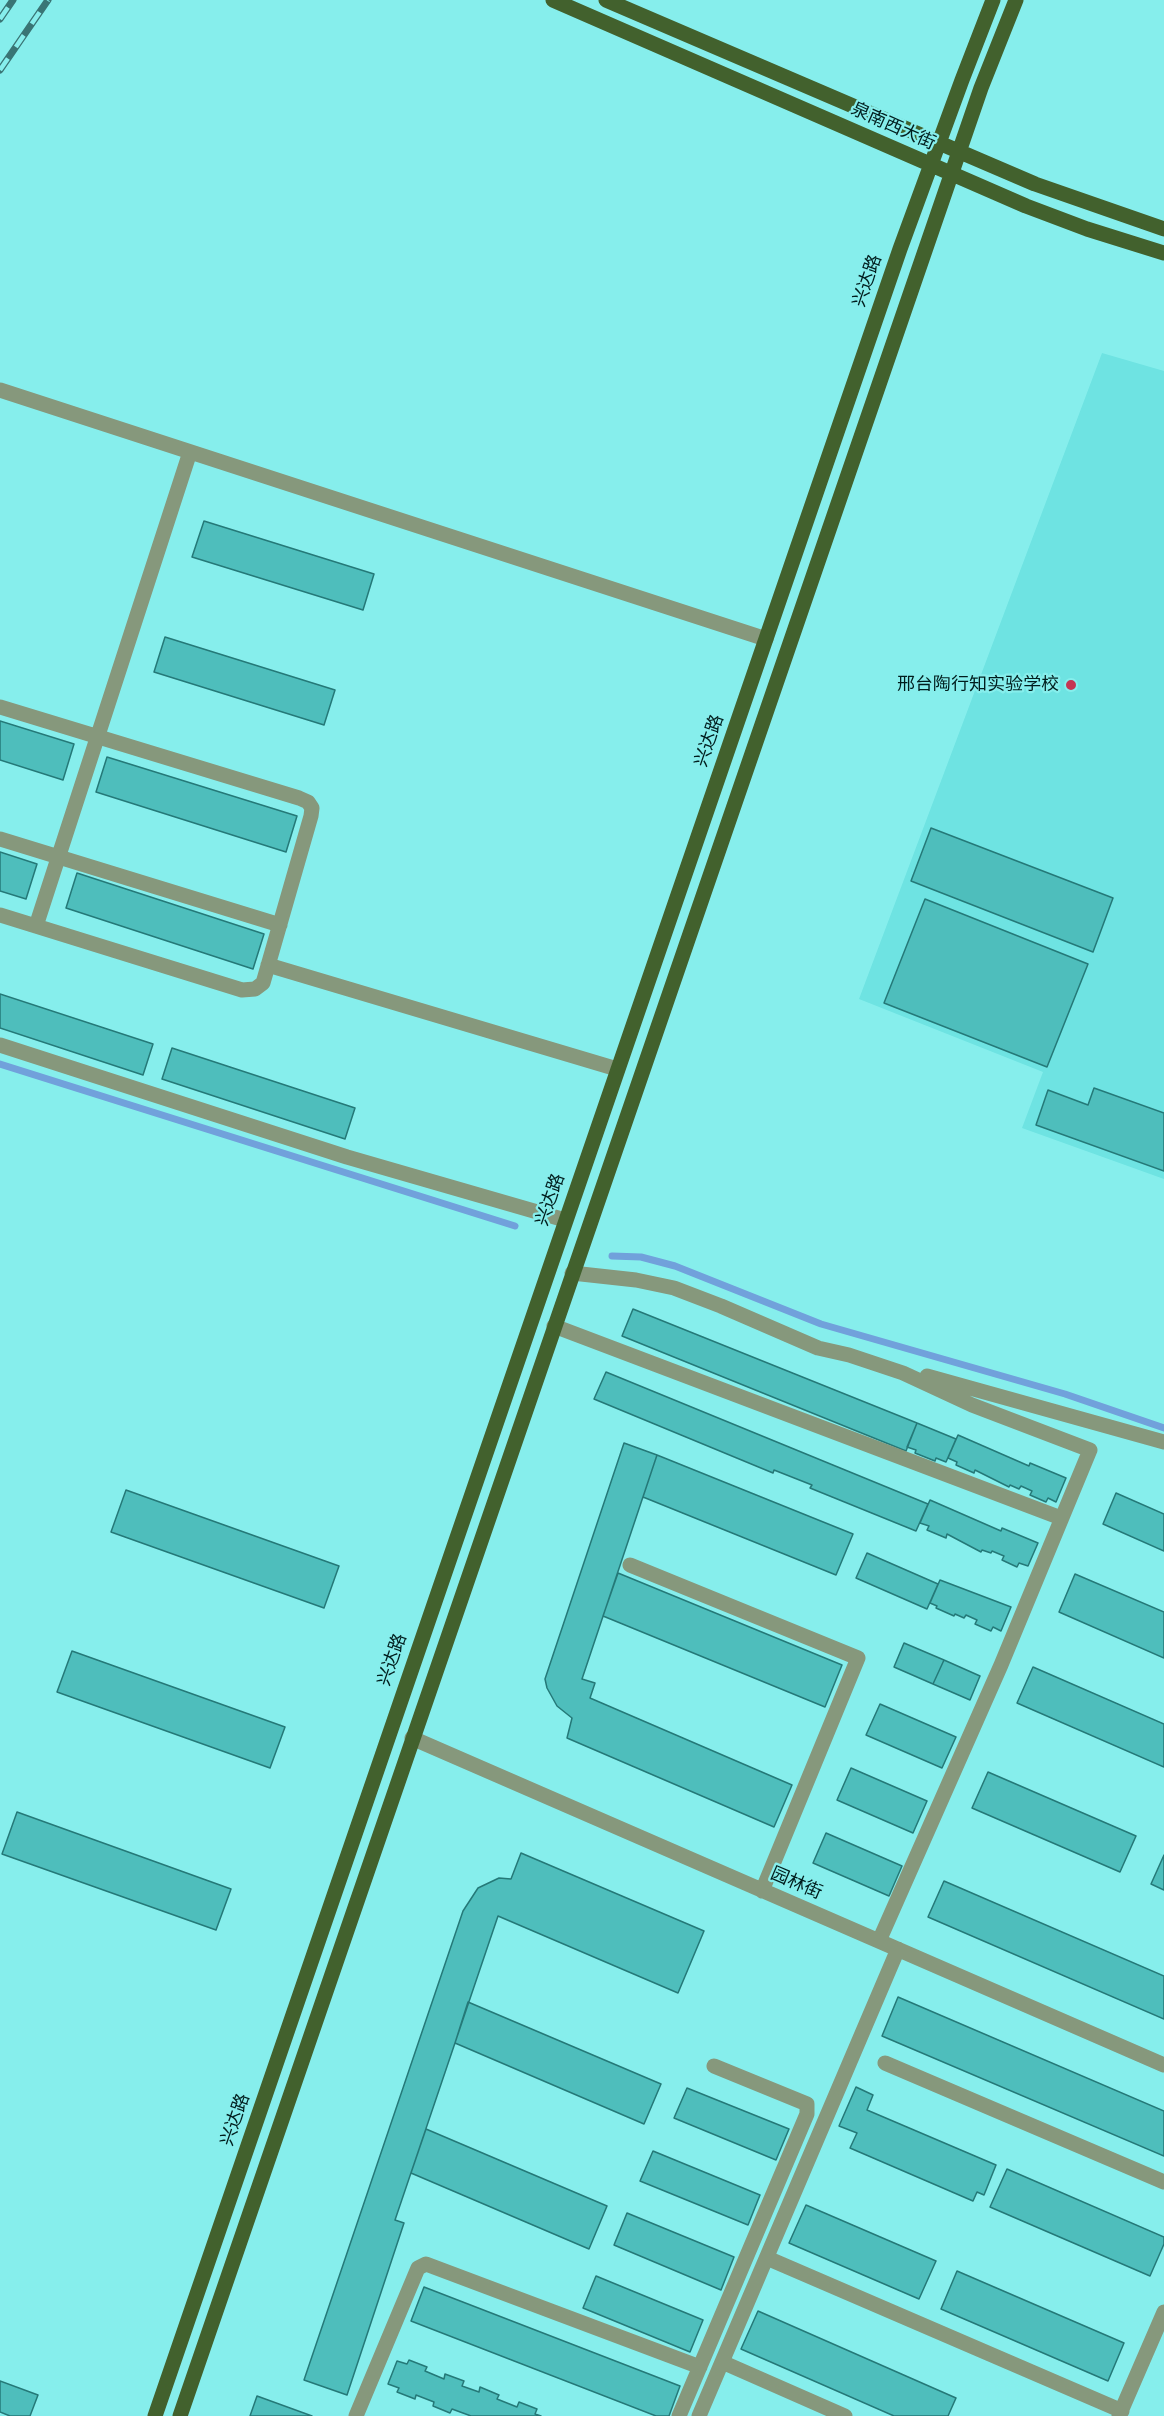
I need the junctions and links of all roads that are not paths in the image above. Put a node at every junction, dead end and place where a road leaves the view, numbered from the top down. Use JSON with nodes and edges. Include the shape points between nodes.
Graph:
{"nodes":[{"id":1,"x":553,"y":0,"type":"edge"},
{"id":2,"x":993,"y":0,"type":"edge"},
{"id":3,"x":1016,"y":0,"type":"edge"},
{"id":4,"x":613,"y":3,"type":"edge"},
{"id":5,"x":939,"y":142,"type":"junction"},
{"id":6,"x":959,"y":151,"type":"junction"},
{"id":7,"x":931,"y":164,"type":"junction"},
{"id":8,"x":951,"y":173,"type":"junction"},
{"id":9,"x":1164,"y":229,"type":"edge"},
{"id":10,"x":1164,"y":253,"type":"edge"},
{"id":11,"x":0,"y":390,"type":"edge"},
{"id":12,"x":190,"y":452,"type":"junction"},
{"id":13,"x":766,"y":639,"type":"junction"},
{"id":14,"x":0,"y":707,"type":"edge"},
{"id":15,"x":97,"y":736,"type":"junction"},
{"id":16,"x":0,"y":839,"type":"edge"},
{"id":17,"x":59,"y":857,"type":"junction"},
{"id":18,"x":0,"y":915,"type":"edge"},
{"id":19,"x":36,"y":926,"type":"junction"},
{"id":20,"x":280,"y":926,"type":"junction"},
{"id":21,"x":268,"y":965,"type":"junction"},
{"id":22,"x":0,"y":1045,"type":"edge"},
{"id":23,"x":617,"y":1069,"type":"junction"},
{"id":24,"x":565,"y":1220,"type":"junction"},
{"id":25,"x":572,"y":1273,"type":"junction"},
{"id":26,"x":554,"y":1326,"type":"junction"},
{"id":27,"x":893,"y":1369,"type":"junction"},
{"id":28,"x":1164,"y":1442,"type":"edge"},
{"id":29,"x":1061,"y":1518,"type":"junction"},
{"id":30,"x":630,"y":1565,"type":"dead end"},
{"id":31,"x":412,"y":1738,"type":"junction"},
{"id":32,"x":762,"y":1891,"type":"junction"},
{"id":33,"x":879,"y":1941,"type":"junction"},
{"id":34,"x":898,"y":1949,"type":"junction"},
{"id":35,"x":885,"y":2063,"type":"dead end"},
{"id":36,"x":1164,"y":2065,"type":"edge"},
{"id":37,"x":714,"y":2066,"type":"dead end"},
{"id":38,"x":1164,"y":2182,"type":"edge"},
{"id":39,"x":767,"y":2258,"type":"junction"},
{"id":40,"x":1164,"y":2312,"type":"edge"},
{"id":41,"x":722,"y":2362,"type":"junction"},
{"id":42,"x":700,"y":2367,"type":"junction"},
{"id":43,"x":1121,"y":2414,"type":"edge"},
{"id":44,"x":155,"y":2416,"type":"edge"},
{"id":45,"x":180,"y":2416,"type":"edge"},
{"id":46,"x":356,"y":2416,"type":"edge"},
{"id":47,"x":679,"y":2416,"type":"edge"},
{"id":48,"x":699,"y":2416,"type":"edge"},
{"id":49,"x":845,"y":2416,"type":"edge"}],
"edges":[{"from":1,"to":7,"type":"main road","name":"泉南西大街"},
{"from":2,"to":5,"type":"main road","name":"兴达路"},
{"from":3,"to":6,"type":"main road"},
{"from":4,"to":5,"type":"main road","name":"泉南西大街"},
{"from":5,"to":6,"type":"main road","name":"泉南西大街"},
{"from":5,"to":7,"type":"main road","name":"兴达路"},
{"from":6,"to":8,"type":"main road"},
{"from":6,"to":9,"type":"main road","name":"泉南西大街","via":[[1063,195]]},
{"from":7,"to":8,"type":"main road","name":"泉南西大街"},
{"from":7,"to":13,"type":"main road","name":"兴达路"},
{"from":8,"to":10,"type":"main road","name":"泉南西大街","via":[[1055,217]]},
{"from":8,"to":25,"type":"main road"},
{"from":11,"to":12,"type":"street"},
{"from":12,"to":13,"type":"street"},
{"from":12,"to":15,"type":"street"},
{"from":13,"to":23,"type":"main road","name":"兴达路"},
{"from":14,"to":15,"type":"street"},
{"from":15,"to":17,"type":"street"},
{"from":15,"to":20,"type":"street","via":[[308,802],[311,816]]},
{"from":16,"to":17,"type":"street"},
{"from":17,"to":19,"type":"street"},
{"from":17,"to":20,"type":"street"},
{"from":18,"to":19,"type":"street"},
{"from":19,"to":21,"type":"street","via":[[242,990],[255,989],[263,983]]},
{"from":20,"to":21,"type":"street"},
{"from":21,"to":23,"type":"street"},
{"from":22,"to":24,"type":"street","via":[[346,1157]]},
{"from":23,"to":24,"type":"main road","name":"兴达路"},
{"from":24,"to":44,"type":"main road","name":"兴达路"},
{"from":25,"to":26,"type":"main road"},
{"from":25,"to":27,"type":"street","via":[[674,1288],[818,1348]]},
{"from":26,"to":29,"type":"street"},
{"from":26,"to":31,"type":"main road"},
{"from":27,"to":28,"type":"street","via":[[950,1381]]},
{"from":27,"to":29,"type":"street","via":[[972,1405],[1089,1450]]},
{"from":29,"to":33,"type":"street"},
{"from":30,"to":32,"type":"street","via":[[858,1658]]},
{"from":31,"to":32,"type":"street","name":"园林街"},
{"from":31,"to":45,"type":"main road"},
{"from":32,"to":33,"type":"street","name":"园林街"},
{"from":33,"to":34,"type":"street","name":"园林街"},
{"from":34,"to":36,"type":"street","name":"园林街"},
{"from":34,"to":39,"type":"street"},
{"from":35,"to":38,"type":"street"},
{"from":37,"to":42,"type":"street","via":[[807,2104],[807,2114]]},
{"from":39,"to":41,"type":"street"},
{"from":39,"to":43,"type":"street"},
{"from":40,"to":43,"type":"street"},
{"from":41,"to":48,"type":"street"},
{"from":41,"to":49,"type":"street"},
{"from":42,"to":46,"type":"street","via":[[426,2264],[418,2268]]},
{"from":42,"to":47,"type":"street"}]}
